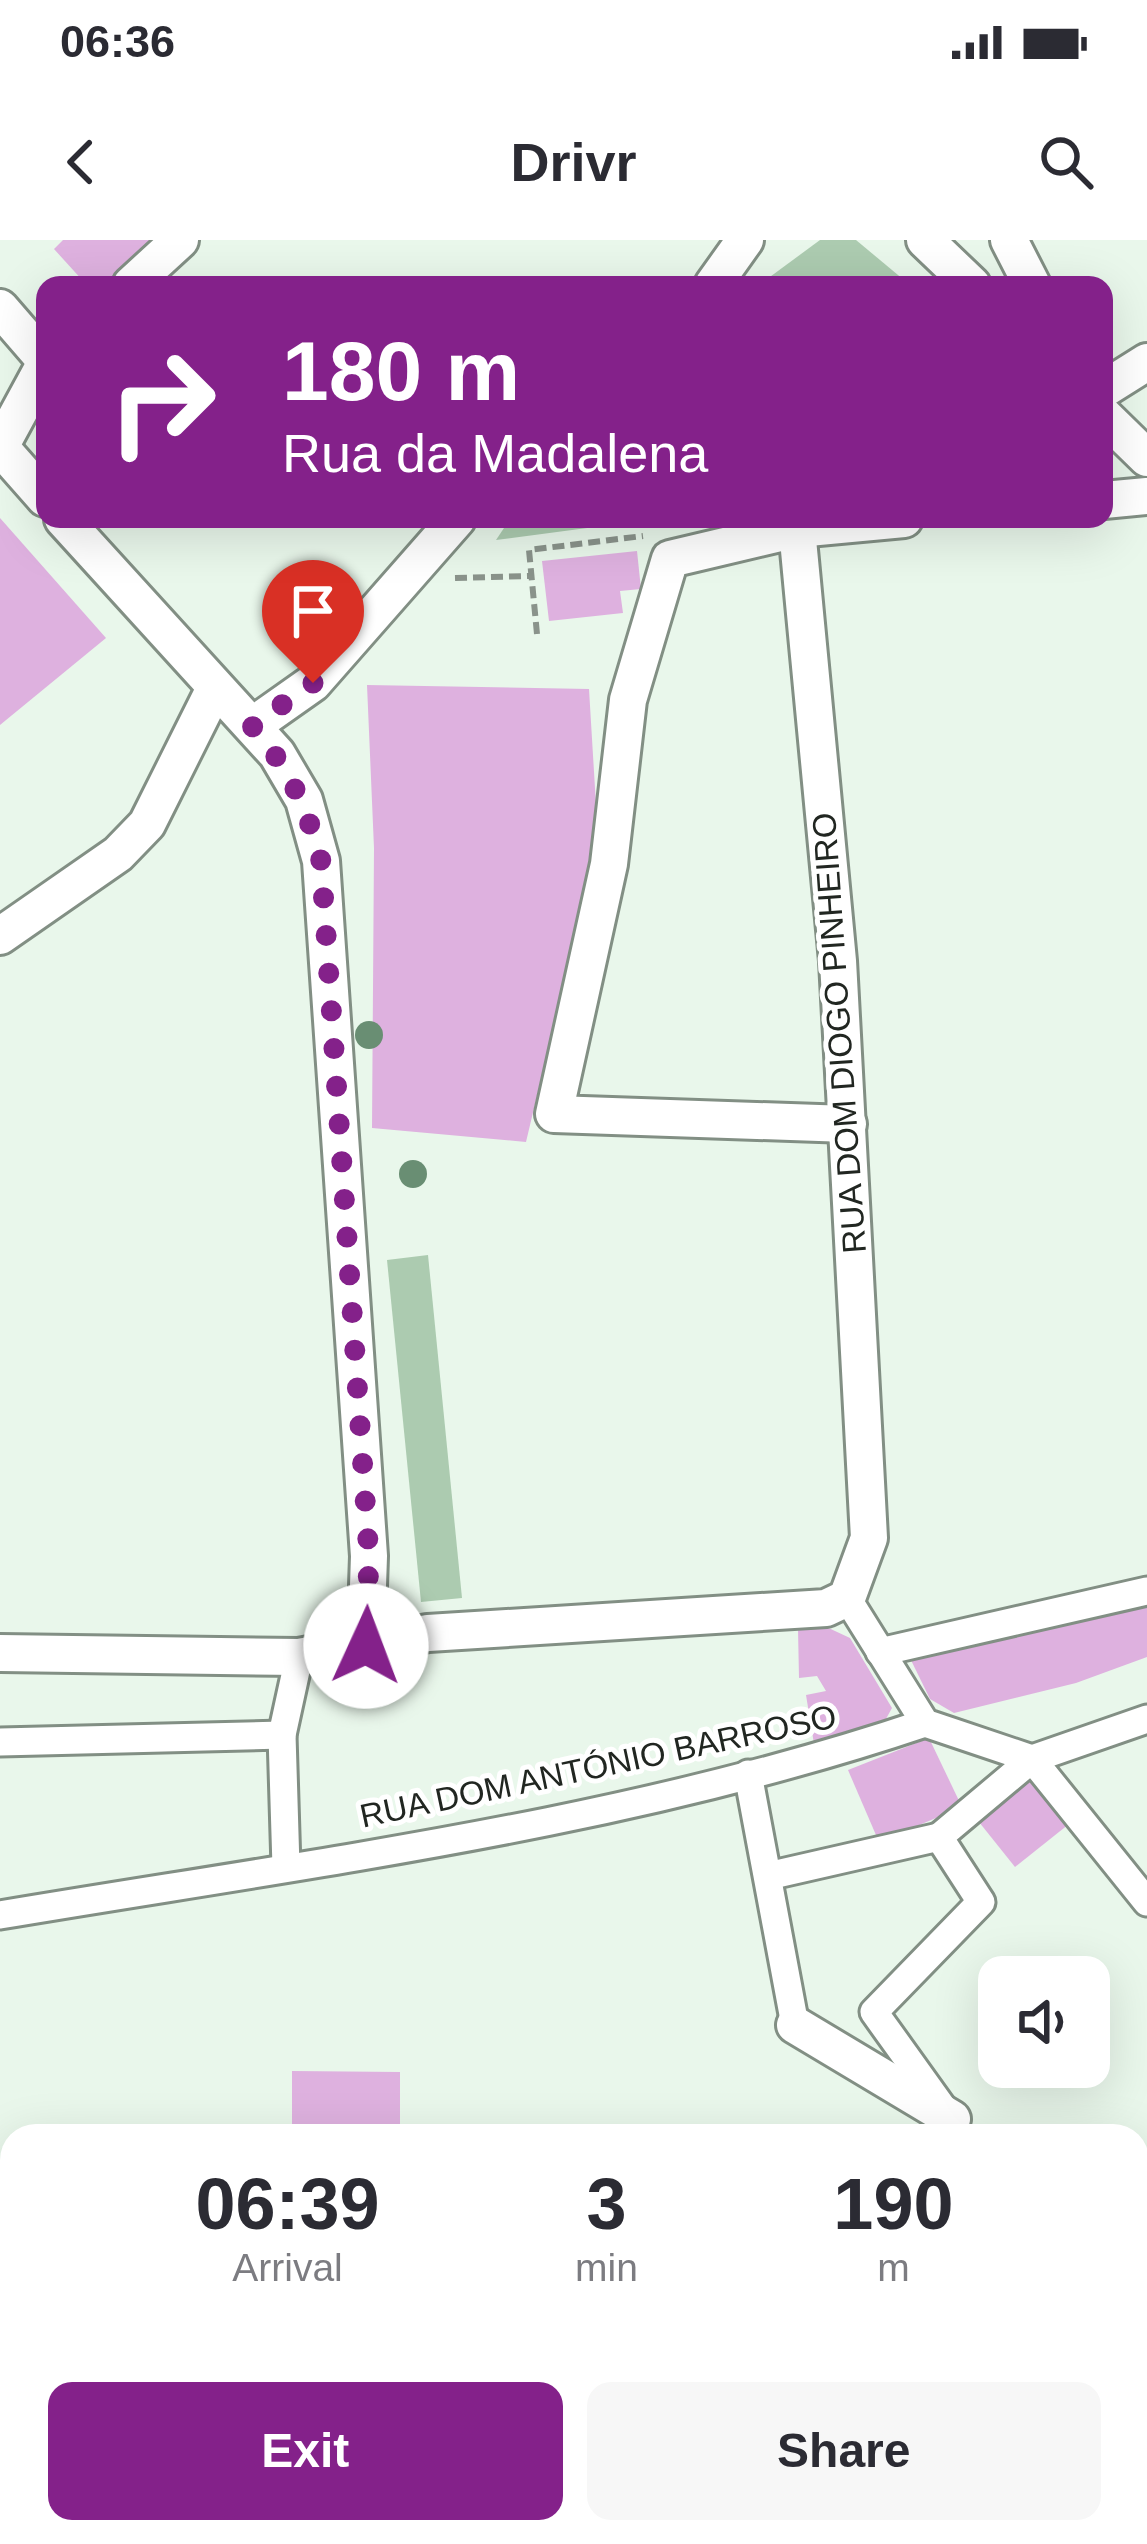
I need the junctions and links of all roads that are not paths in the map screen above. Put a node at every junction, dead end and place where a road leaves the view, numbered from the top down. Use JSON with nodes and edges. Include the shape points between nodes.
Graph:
{"nodes":[{"id":1,"x":181,"y":240,"type":"edge"},
{"id":2,"x":777,"y":240,"type":"edge"},
{"id":3,"x":925,"y":240,"type":"edge"},
{"id":4,"x":1009,"y":240,"type":"edge"},
{"id":5,"x":730,"y":263,"type":"edge"},
{"id":6,"x":141,"y":276,"type":"edge"},
{"id":7,"x":963,"y":276,"type":"edge"},
{"id":8,"x":1027,"y":276,"type":"edge"},
{"id":9,"x":0,"y":308,"type":"edge"},
{"id":10,"x":36,"y":351,"type":"edge"},
{"id":11,"x":1147,"y":362,"type":"edge"},
{"id":12,"x":36,"y":379,"type":"edge"},
{"id":13,"x":1113,"y":383,"type":"edge"},
{"id":14,"x":1113,"y":425,"type":"edge"},
{"id":15,"x":0,"y":447,"type":"edge"},
{"id":16,"x":1147,"y":458,"type":"edge"},
{"id":17,"x":36,"y":488,"type":"edge"},
{"id":18,"x":1147,"y":496,"type":"edge"},
{"id":19,"x":1113,"y":499,"type":"edge"},
{"id":20,"x":71,"y":528,"type":"edge"},
{"id":21,"x":449,"y":528,"type":"edge"},
{"id":22,"x":816,"y":528,"type":"edge"},
{"id":23,"x":797,"y":530,"type":"junction"},
{"id":24,"x":214,"y":690,"type":"junction"},
{"id":25,"x":252,"y":726,"type":"junction"},
{"id":26,"x":0,"y":936,"type":"edge"},
{"id":27,"x":848,"y":1124,"type":"junction"},
{"id":28,"x":1147,"y":1591,"type":"edge"},
{"id":29,"x":847,"y":1598,"type":"junction"},
{"id":30,"x":366,"y":1646,"type":"junction"},
{"id":31,"x":880,"y":1652,"type":"junction"},
{"id":32,"x":0,"y":1653,"type":"edge"},
{"id":33,"x":299,"y":1657,"type":"junction"},
{"id":34,"x":1147,"y":1719,"type":"edge"},
{"id":35,"x":925,"y":1723,"type":"junction"},
{"id":36,"x":282,"y":1735,"type":"junction"},
{"id":37,"x":0,"y":1742,"type":"edge"},
{"id":38,"x":1032,"y":1759,"type":"junction"},
{"id":39,"x":748,"y":1774,"type":"junction"},
{"id":40,"x":939,"y":1837,"type":"junction"},
{"id":41,"x":286,"y":1867,"type":"junction"},
{"id":42,"x":768,"y":1876,"type":"junction"},
{"id":43,"x":1147,"y":1902,"type":"edge"},
{"id":44,"x":0,"y":1916,"type":"edge"},
{"id":45,"x":795,"y":2025,"type":"joint"},
{"id":46,"x":942,"y":2124,"type":"edge"},
{"id":47,"x":944,"y":2124,"type":"edge"}],
"edges":[{"from":1,"to":6,"type":"street"},
{"from":2,"to":5,"type":"street"},
{"from":3,"to":7,"type":"street"},
{"from":4,"to":8,"type":"street"},
{"from":9,"to":10,"type":"street"},
{"from":11,"to":13,"type":"street"},
{"from":12,"to":15,"type":"street"},
{"from":14,"to":16,"type":"street"},
{"from":15,"to":17,"type":"street"},
{"from":18,"to":19,"type":"street"},
{"from":20,"to":24,"type":"street"},
{"from":21,"to":25,"type":"street","via":[[313,683]]},
{"from":22,"to":23,"type":"street"},
{"from":23,"to":27,"type":"street","name":"RUA DOM DIOGO PINHEIRO"},
{"from":23,"to":27,"type":"street","via":[[670,559],[628,700],[609,863],[554,1114]]},
{"from":24,"to":25,"type":"street"},
{"from":24,"to":26,"type":"street","via":[[147,824],[118,854]]},
{"from":25,"to":30,"type":"street","via":[[304,800],[321,861],[368,1533]]},
{"from":27,"to":29,"type":"street","name":"RUA DOM DIOGO PINHEIRO","via":[[869,1538]]},
{"from":28,"to":31,"type":"street"},
{"from":29,"to":30,"type":"street","via":[[826,1608],[428,1634]]},
{"from":29,"to":31,"type":"street"},
{"from":30,"to":33,"type":"street"},
{"from":31,"to":35,"type":"street"},
{"from":32,"to":33,"type":"street"},
{"from":33,"to":36,"type":"street"},
{"from":34,"to":38,"type":"street"},
{"from":35,"to":38,"type":"street"},
{"from":35,"to":39,"type":"street","name":"RUA DOM ANTÓNIO BARROSO"},
{"from":36,"to":37,"type":"street"},
{"from":36,"to":41,"type":"street"},
{"from":38,"to":40,"type":"street"},
{"from":38,"to":43,"type":"street"},
{"from":39,"to":41,"type":"street","name":"RUA DOM ANTÓNIO BARROSO","via":[[452,1842]]},
{"from":39,"to":42,"type":"street"},
{"from":40,"to":42,"type":"street"},
{"from":40,"to":47,"type":"street","via":[[981,1902],[874,2012]]},
{"from":41,"to":44,"type":"street","name":"RUA DOM ANTÓNIO BARROSO"},
{"from":42,"to":45,"type":"street"},
{"from":45,"to":46,"type":"street"}]}
